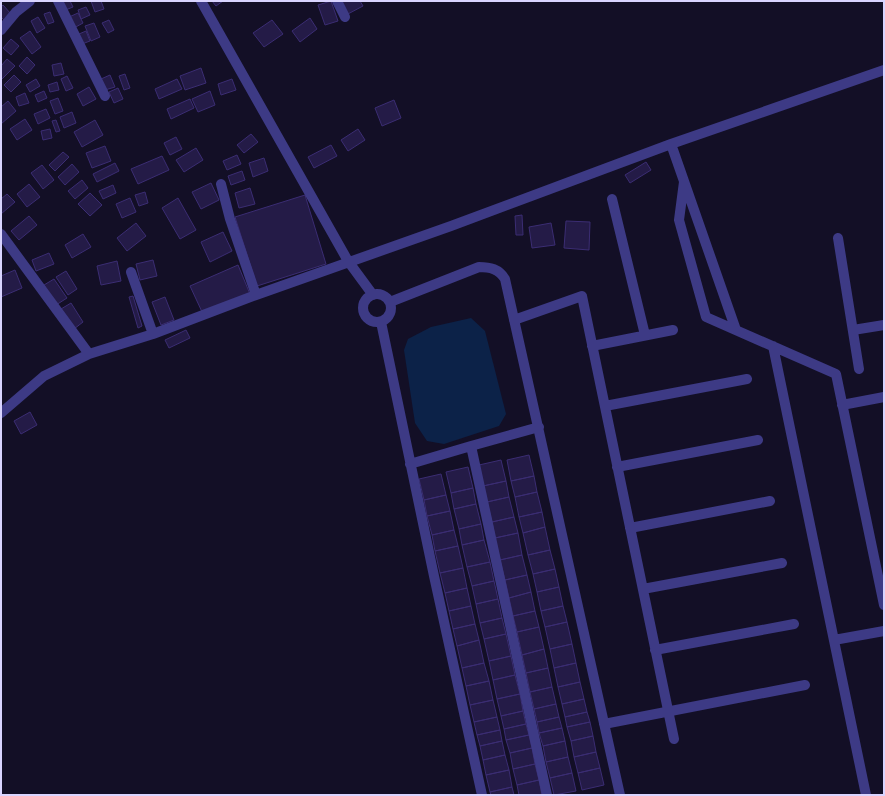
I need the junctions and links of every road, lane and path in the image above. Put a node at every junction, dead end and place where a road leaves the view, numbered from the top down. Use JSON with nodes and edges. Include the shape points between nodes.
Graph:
{"nodes":[{"id":1,"x":30,"y":1,"type":"edge"},
{"id":2,"x":58,"y":1,"type":"edge"},
{"id":3,"x":201,"y":1,"type":"edge"},
{"id":4,"x":337,"y":1,"type":"edge"},
{"id":5,"x":345,"y":18,"type":"dead end"},
{"id":6,"x":1,"y":30,"type":"edge"},
{"id":7,"x":884,"y":70,"type":"edge"},
{"id":8,"x":105,"y":96,"type":"dead end"},
{"id":9,"x":671,"y":144,"type":"junction"},
{"id":10,"x":684,"y":182,"type":"junction"},
{"id":11,"x":222,"y":184,"type":"dead end"},
{"id":12,"x":612,"y":199,"type":"dead end"},
{"id":13,"x":1,"y":234,"type":"edge"},
{"id":14,"x":838,"y":238,"type":"dead end"},
{"id":15,"x":348,"y":261,"type":"junction"},
{"id":16,"x":131,"y":272,"type":"dead end"},
{"id":17,"x":256,"y":294,"type":"junction"},
{"id":18,"x":373,"y":295,"type":"junction"},
{"id":19,"x":390,"y":302,"type":"junction"},
{"id":20,"x":514,"y":320,"type":"junction"},
{"id":21,"x":381,"y":322,"type":"junction"},
{"id":22,"x":884,"y":325,"type":"edge"},
{"id":23,"x":673,"y":330,"type":"dead end"},
{"id":24,"x":736,"y":330,"type":"junction"},
{"id":25,"x":853,"y":330,"type":"junction"},
{"id":26,"x":153,"y":334,"type":"junction"},
{"id":27,"x":645,"y":335,"type":"junction"},
{"id":28,"x":592,"y":346,"type":"junction"},
{"id":29,"x":773,"y":346,"type":"junction"},
{"id":30,"x":89,"y":354,"type":"junction"},
{"id":31,"x":859,"y":369,"type":"dead end"},
{"id":32,"x":747,"y":379,"type":"dead end"},
{"id":33,"x":884,"y":397,"type":"edge"},
{"id":34,"x":842,"y":405,"type":"junction"},
{"id":35,"x":605,"y":406,"type":"junction"},
{"id":36,"x":1,"y":413,"type":"edge"},
{"id":37,"x":539,"y":427,"type":"junction"},
{"id":38,"x":758,"y":440,"type":"dead end"},
{"id":39,"x":471,"y":446,"type":"junction"},
{"id":40,"x":410,"y":464,"type":"junction"},
{"id":41,"x":617,"y":467,"type":"junction"},
{"id":42,"x":770,"y":501,"type":"dead end"},
{"id":43,"x":630,"y":528,"type":"junction"},
{"id":44,"x":782,"y":563,"type":"dead end"},
{"id":45,"x":643,"y":589,"type":"junction"},
{"id":46,"x":884,"y":605,"type":"edge"},
{"id":47,"x":794,"y":624,"type":"dead end"},
{"id":48,"x":884,"y":631,"type":"edge"},
{"id":49,"x":834,"y":640,"type":"junction"},
{"id":50,"x":655,"y":650,"type":"junction"},
{"id":51,"x":805,"y":685,"type":"dead end"},
{"id":52,"x":668,"y":712,"type":"junction"},
{"id":53,"x":604,"y":724,"type":"junction"},
{"id":54,"x":674,"y":740,"type":"dead end"},
{"id":55,"x":482,"y":795,"type":"edge"},
{"id":56,"x":547,"y":795,"type":"edge"},
{"id":57,"x":620,"y":795,"type":"edge"},
{"id":58,"x":866,"y":795,"type":"edge"}],
"edges":[{"from":1,"to":6,"type":"street","via":[[16,12]]},
{"from":2,"to":8,"type":"street"},
{"from":3,"to":15,"type":"street"},
{"from":4,"to":5,"type":"street"},
{"from":7,"to":9,"type":"street"},
{"from":9,"to":10,"type":"street"},
{"from":9,"to":15,"type":"street","via":[[451,226]]},
{"from":10,"to":24,"type":"street"},
{"from":10,"to":24,"type":"street","via":[[679,220],[706,317]]},
{"from":11,"to":17,"type":"street","via":[[230,219]]},
{"from":12,"to":27,"type":"street"},
{"from":13,"to":30,"type":"street"},
{"from":14,"to":25,"type":"street"},
{"from":15,"to":17,"type":"street"},
{"from":15,"to":18,"type":"street"},
{"from":16,"to":26,"type":"street"},
{"from":17,"to":26,"type":"street"},
{"from":18,"to":19,"type":"street","via":[[383,295]]},
{"from":18,"to":21,"type":"street","via":[[365,300],[363,310],[367,319],[376,323]]},
{"from":19,"to":20,"type":"street","via":[[479,268],[489,267],[501,273],[505,280]]},
{"from":19,"to":21,"type":"street","via":[[391,312],[386,320]]},
{"from":20,"to":28,"type":"street","via":[[582,296]]},
{"from":20,"to":37,"type":"street"},
{"from":21,"to":40,"type":"street"},
{"from":22,"to":25,"type":"street"},
{"from":23,"to":27,"type":"street"},
{"from":24,"to":29,"type":"street"},
{"from":25,"to":31,"type":"street"},
{"from":26,"to":30,"type":"street"},
{"from":27,"to":28,"type":"street"},
{"from":28,"to":35,"type":"street"},
{"from":29,"to":34,"type":"street","via":[[836,374]]},
{"from":29,"to":49,"type":"street"},
{"from":30,"to":36,"type":"street","via":[[44,376]]},
{"from":32,"to":35,"type":"street"},
{"from":33,"to":34,"type":"street"},
{"from":34,"to":46,"type":"street"},
{"from":35,"to":41,"type":"street"},
{"from":37,"to":39,"type":"street"},
{"from":37,"to":53,"type":"street"},
{"from":38,"to":41,"type":"street"},
{"from":39,"to":40,"type":"street"},
{"from":39,"to":56,"type":"street"},
{"from":40,"to":55,"type":"street"},
{"from":41,"to":43,"type":"street"},
{"from":42,"to":43,"type":"street"},
{"from":43,"to":45,"type":"street"},
{"from":44,"to":45,"type":"street"},
{"from":45,"to":50,"type":"street"},
{"from":47,"to":50,"type":"street"},
{"from":48,"to":49,"type":"street"},
{"from":49,"to":58,"type":"street"},
{"from":50,"to":52,"type":"street"},
{"from":51,"to":52,"type":"street"},
{"from":52,"to":53,"type":"street"},
{"from":52,"to":54,"type":"street"},
{"from":53,"to":57,"type":"street"}]}
